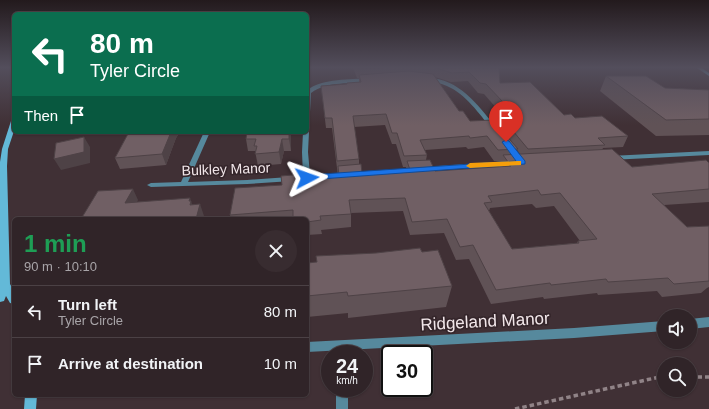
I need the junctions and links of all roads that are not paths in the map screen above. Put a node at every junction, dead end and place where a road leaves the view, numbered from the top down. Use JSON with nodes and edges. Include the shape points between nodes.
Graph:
{"nodes":[{"id":1,"x":319,"y":87,"type":"edge"},
{"id":2,"x":456,"y":87,"type":"edge"},
{"id":3,"x":309,"y":91,"type":"edge"},
{"id":4,"x":12,"y":127,"type":"edge"},
{"id":5,"x":498,"y":132,"type":"edge"},
{"id":6,"x":206,"y":134,"type":"edge"},
{"id":7,"x":306,"y":134,"type":"edge"},
{"id":8,"x":709,"y":153,"type":"edge"},
{"id":9,"x":602,"y":159,"type":"edge"},
{"id":10,"x":515,"y":163,"type":"edge"},
{"id":11,"x":416,"y":170,"type":"edge"},
{"id":12,"x":353,"y":174,"type":"edge"},
{"id":13,"x":307,"y":178,"type":"junction"},
{"id":14,"x":184,"y":183,"type":"junction"},
{"id":15,"x":151,"y":185,"type":"dead end"},
{"id":16,"x":5,"y":285,"type":"junction"},
{"id":17,"x":12,"y":297,"type":"edge"},
{"id":18,"x":0,"y":298,"type":"edge"},
{"id":19,"x":709,"y":322,"type":"edge"},
{"id":20,"x":697,"y":323,"type":"edge"},
{"id":21,"x":657,"y":327,"type":"edge"},
{"id":22,"x":309,"y":347,"type":"edge"},
{"id":23,"x":321,"y":348,"type":"edge"},
{"id":24,"x":373,"y":348,"type":"edge"},
{"id":25,"x":31,"y":397,"type":"edge"},
{"id":26,"x":342,"y":397,"type":"edge"},
{"id":27,"x":30,"y":409,"type":"edge"},
{"id":28,"x":342,"y":409,"type":"edge"}],
"edges":[{"from":1,"to":3,"type":"street"},
{"from":2,"to":5,"type":"street"},
{"from":4,"to":16,"type":"street","via":[[5,149],[4,166]]},
{"from":6,"to":14,"type":"street"},
{"from":7,"to":13,"type":"street"},
{"from":8,"to":9,"type":"street"},
{"from":10,"to":11,"type":"street"},
{"from":12,"to":13,"type":"street","name":"Bulkley Manor"},
{"from":13,"to":14,"type":"street","name":"Bulkley Manor"},
{"from":14,"to":15,"type":"street","name":"Bulkley Manor"},
{"from":16,"to":17,"type":"street"},
{"from":16,"to":18,"type":"street"},
{"from":19,"to":20,"type":"street"},
{"from":21,"to":24,"type":"street","name":"Ridgeland Manor"},
{"from":22,"to":23,"type":"street","name":"Ridgeland Manor"},
{"from":25,"to":27,"type":"street"},
{"from":26,"to":28,"type":"street"}]}
